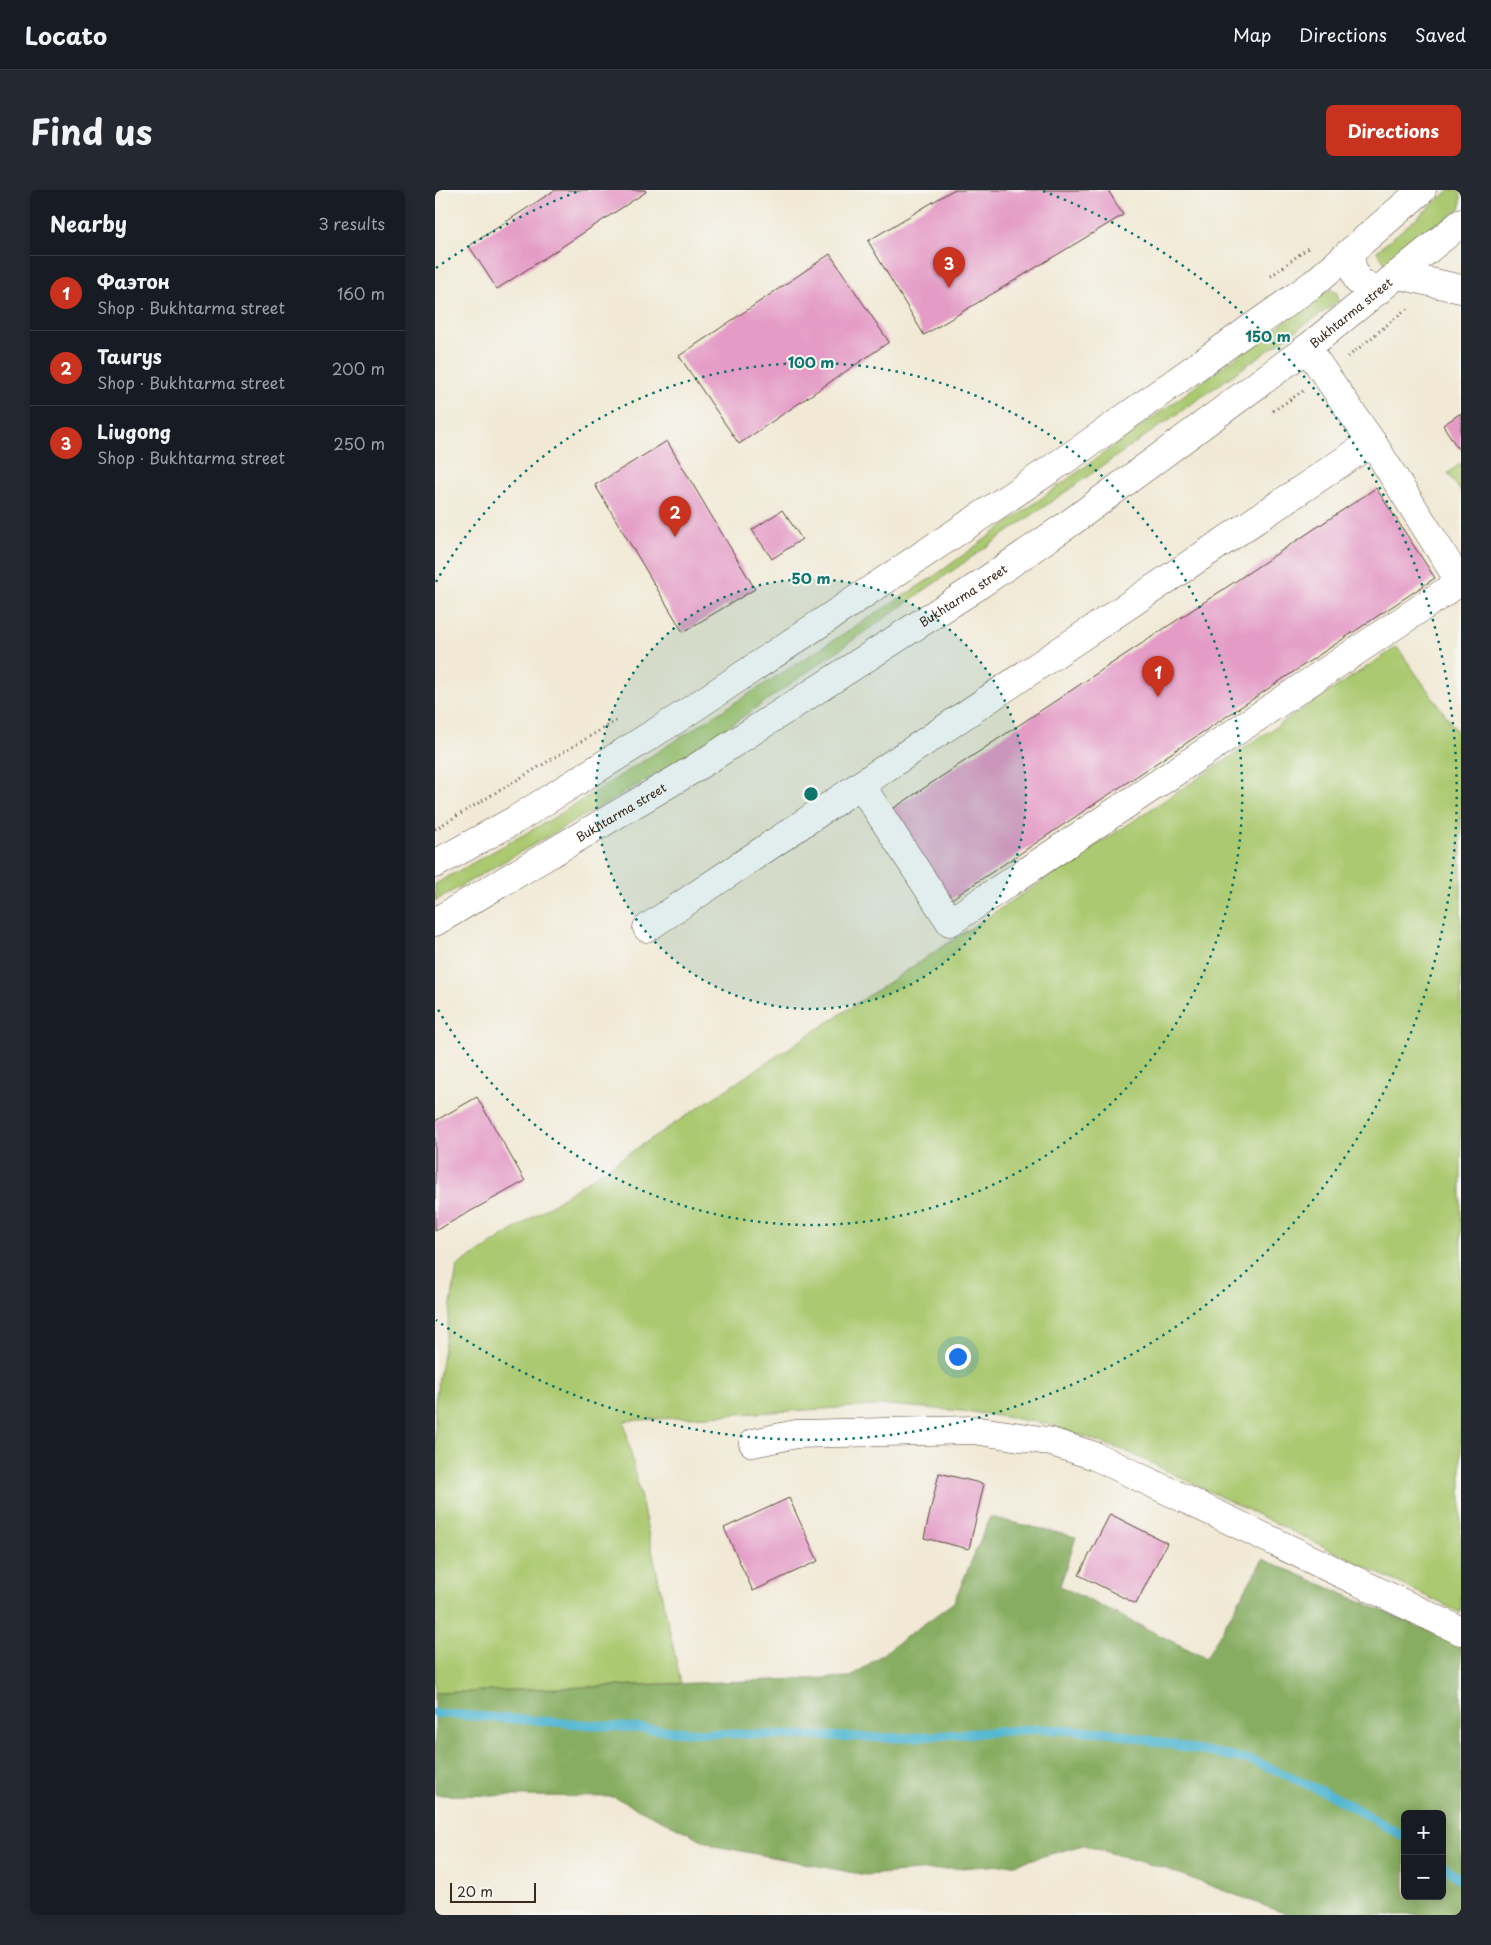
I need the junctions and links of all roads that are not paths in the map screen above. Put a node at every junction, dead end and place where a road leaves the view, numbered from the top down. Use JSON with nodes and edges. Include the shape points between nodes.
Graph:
{"nodes":[{"id":1,"x":1422,"y":190,"type":"edge"},
{"id":2,"x":1461,"y":223,"type":"edge"},
{"id":3,"x":1351,"y":252,"type":"junction"},
{"id":4,"x":1399,"y":274,"type":"junction"},
{"id":5,"x":1461,"y":289,"type":"edge"},
{"id":6,"x":1378,"y":291,"type":"junction"},
{"id":7,"x":1307,"y":348,"type":"junction"},
{"id":8,"x":1372,"y":442,"type":"junction"},
{"id":9,"x":861,"y":785,"type":"junction"},
{"id":10,"x":435,"y":864,"type":"edge"},
{"id":11,"x":435,"y":922,"type":"edge"},
{"id":12,"x":647,"y":928,"type":"dead end"},
{"id":13,"x":753,"y":1443,"type":"dead end"},
{"id":14,"x":1461,"y":1631,"type":"edge"}],
"edges":[{"from":1,"to":3,"type":"main road"},
{"from":2,"to":4,"type":"main road","name":"Bukhtarma street"},
{"from":3,"to":6,"type":"main road","via":[[1351,264],[1358,282]]},
{"from":3,"to":10,"type":"main road","via":[[1313,284],[1078,451],[861,598],[680,717],[515,820]]},
{"from":4,"to":5,"type":"main road"},
{"from":4,"to":6,"type":"main road","name":"Bukhtarma street"},
{"from":6,"to":7,"type":"main road","name":"Bukhtarma street"},
{"from":7,"to":8,"type":"main road"},
{"from":7,"to":11,"type":"main road","name":"Bukhtarma street","via":[[1070,523],[969,592],[675,780]]},
{"from":8,"to":9,"type":"main road"},
{"from":8,"to":9,"type":"main road","via":[[1460,582],[950,922]]},
{"from":9,"to":12,"type":"main road"},
{"from":13,"to":14,"type":"main road","via":[[796,1434],[973,1430],[1048,1441],[1095,1456]]}]}
